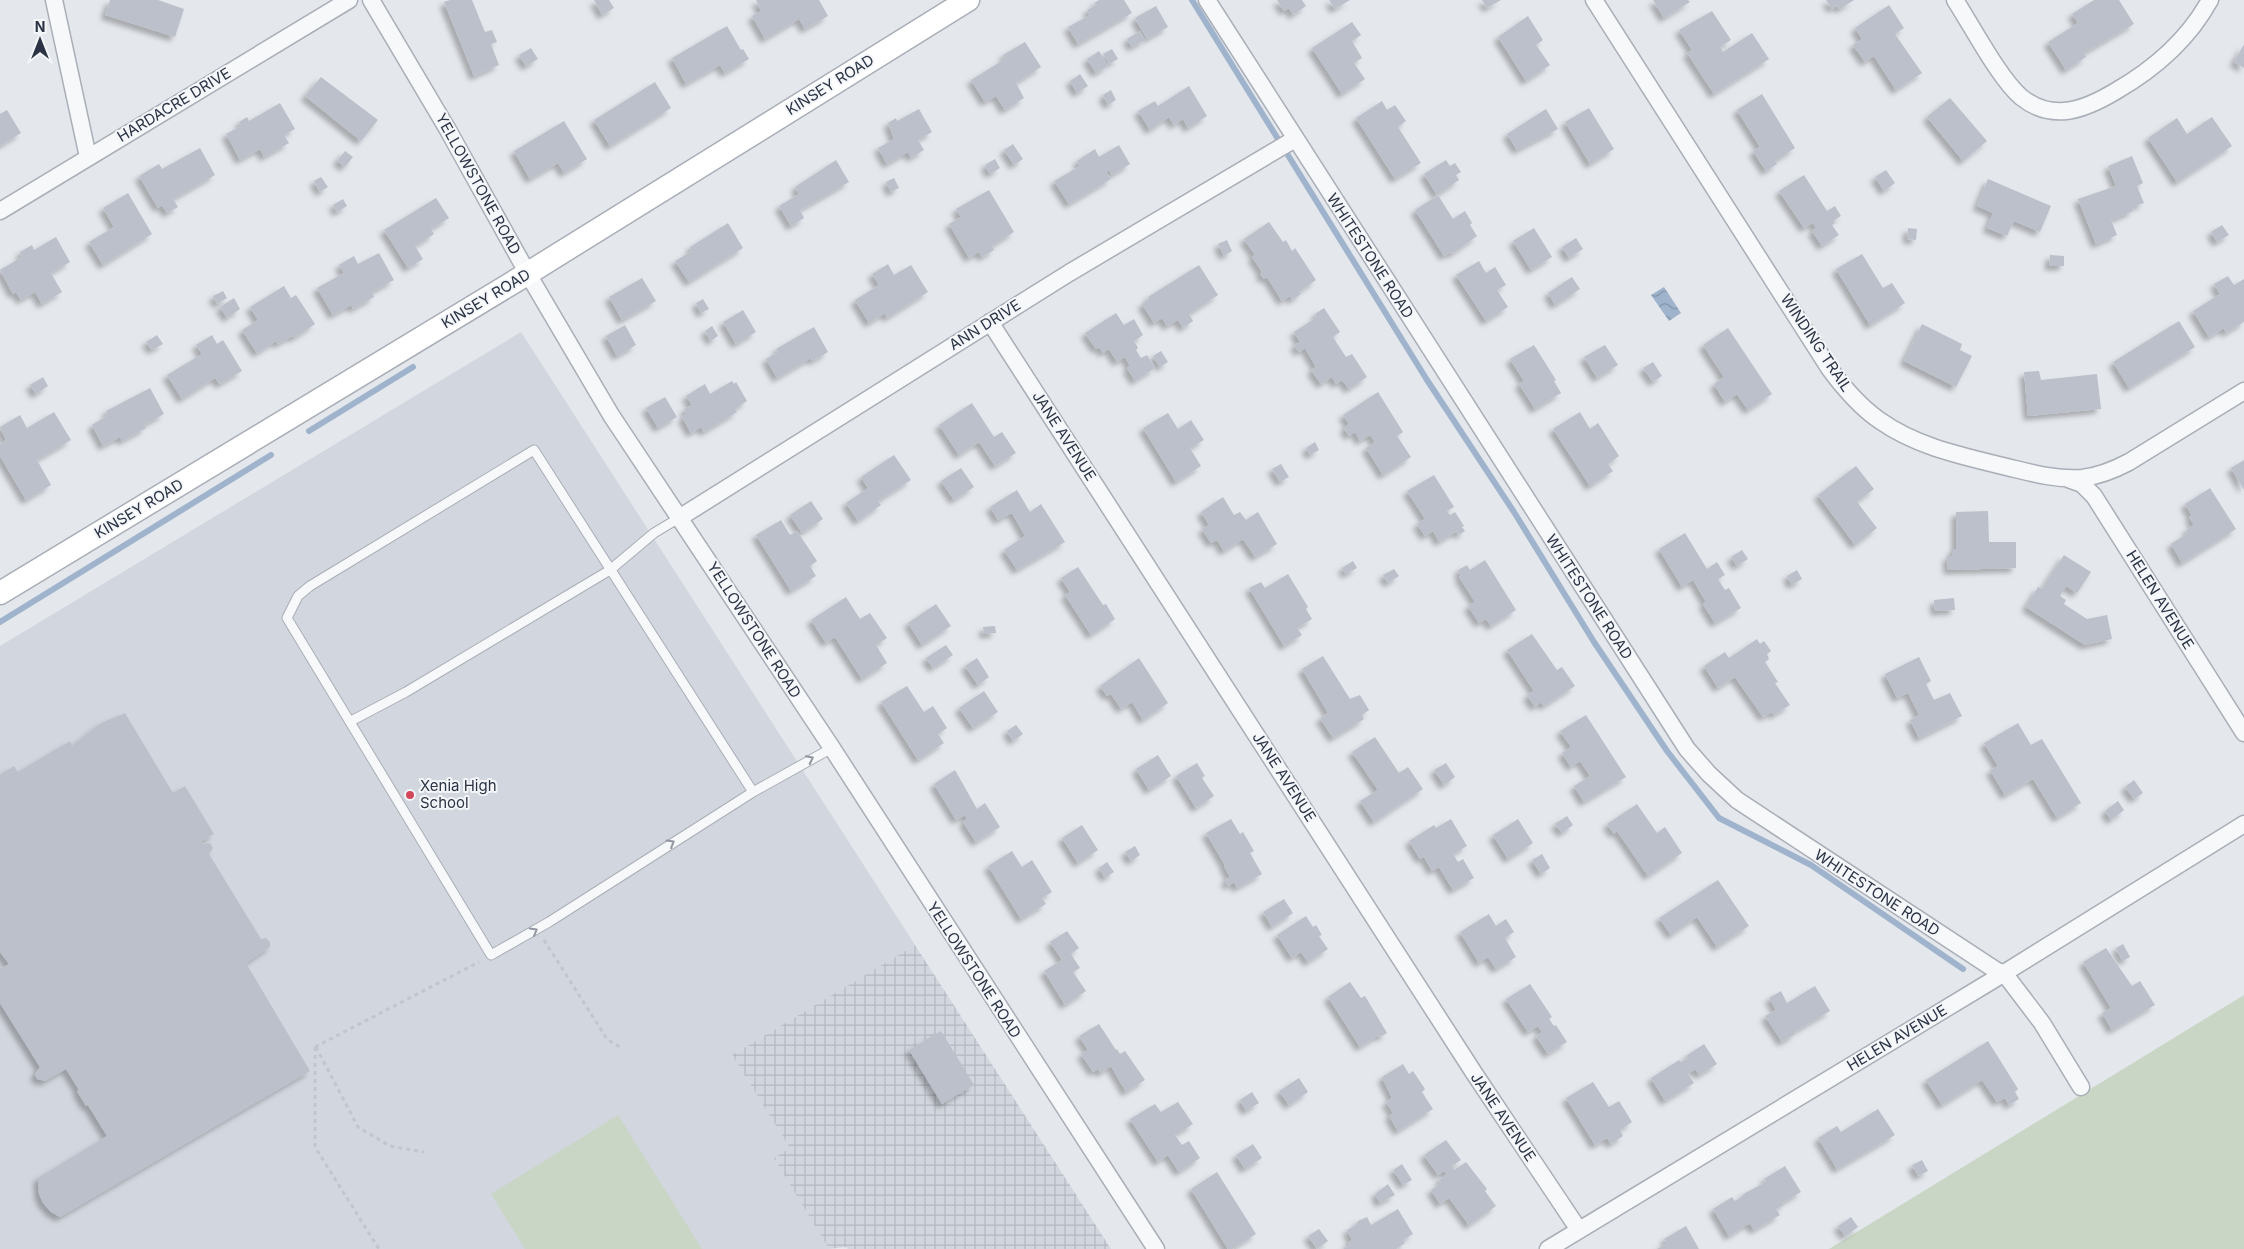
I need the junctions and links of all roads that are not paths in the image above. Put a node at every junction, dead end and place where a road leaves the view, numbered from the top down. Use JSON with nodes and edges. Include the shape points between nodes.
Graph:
{"nodes":[{"id":1,"x":54,"y":0,"type":"edge"},
{"id":2,"x":349,"y":0,"type":"edge"},
{"id":3,"x":371,"y":0,"type":"edge"},
{"id":4,"x":968,"y":0,"type":"edge"},
{"id":5,"x":1207,"y":0,"type":"edge"},
{"id":6,"x":1594,"y":0,"type":"edge"},
{"id":7,"x":1955,"y":0,"type":"edge"},
{"id":8,"x":2210,"y":0,"type":"edge"},
{"id":9,"x":1295,"y":139,"type":"junction"},
{"id":10,"x":88,"y":157,"type":"junction"},
{"id":11,"x":0,"y":211,"type":"edge"},
{"id":12,"x":518,"y":279,"type":"junction"},
{"id":13,"x":990,"y":322,"type":"junction"},
{"id":14,"x":2244,"y":391,"type":"edge"},
{"id":15,"x":2065,"y":478,"type":"junction"},
{"id":16,"x":679,"y":518,"type":"junction"},
{"id":17,"x":610,"y":570,"type":"junction"},
{"id":18,"x":0,"y":593,"type":"edge"},
{"id":19,"x":351,"y":721,"type":"junction"},
{"id":20,"x":2244,"y":733,"type":"edge"},
{"id":21,"x":832,"y":748,"type":"junction"},
{"id":22,"x":753,"y":792,"type":"junction"},
{"id":23,"x":2244,"y":824,"type":"edge"},
{"id":24,"x":2004,"y":973,"type":"junction"},
{"id":25,"x":2081,"y":1087,"type":"dead end"},
{"id":26,"x":1579,"y":1230,"type":"junction"},
{"id":27,"x":1156,"y":1249,"type":"edge"},
{"id":28,"x":1548,"y":1249,"type":"edge"}],
"edges":[{"from":1,"to":10,"type":"street"},
{"from":2,"to":10,"type":"street","name":"HARDACRE DRIVE"},
{"from":3,"to":12,"type":"street","name":"YELLOWSTONE ROAD","via":[[448,130]]},
{"from":4,"to":12,"type":"street","name":"KINSEY ROAD"},
{"from":5,"to":9,"type":"street","name":"WHITESTONE ROAD"},
{"from":6,"to":15,"type":"street","name":"WINDING TRAIL","via":[[1829,368],[1859,403],[1878,419],[1921,444],[2045,476]]},
{"from":7,"to":8,"type":"street","via":[[2009,84],[2022,98],[2039,107],[2057,111],[2086,107],[2138,79],[2183,40]]},
{"from":9,"to":13,"type":"street","name":"ANN DRIVE"},
{"from":9,"to":24,"type":"street","name":"WHITESTONE ROAD","via":[[1687,748],[1708,774],[1737,800],[1860,883]]},
{"from":10,"to":11,"type":"street","name":"HARDACRE DRIVE"},
{"from":12,"to":16,"type":"street","name":"YELLOWSTONE ROAD"},
{"from":12,"to":18,"type":"street","name":"KINSEY ROAD"},
{"from":13,"to":16,"type":"street","name":"ANN DRIVE"},
{"from":13,"to":26,"type":"street","name":"JANE AVENUE","via":[[1474,1073]]},
{"from":14,"to":15,"type":"street","name":"WINDING TRAIL","via":[[2114,470],[2084,478]]},
{"from":15,"to":20,"type":"street","name":"HELEN AVENUE","via":[[2082,484],[2094,496]]},
{"from":16,"to":17,"type":"lane","via":[[654,533]]},
{"from":16,"to":21,"type":"street","name":"YELLOWSTONE ROAD"},
{"from":17,"to":19,"type":"lane","via":[[406,692]]},
{"from":17,"to":19,"type":"lane","via":[[534,450],[298,596],[287,618]]},
{"from":17,"to":22,"type":"lane"},
{"from":19,"to":22,"type":"lane","one_way":true,"via":[[491,955]]},
{"from":22,"to":21,"type":"lane","one_way":true},
{"from":21,"to":27,"type":"street","name":"YELLOWSTONE ROAD"},
{"from":23,"to":24,"type":"street","name":"HELEN AVENUE"},
{"from":24,"to":25,"type":"street","name":"WHITESTONE ROAD","via":[[2042,1023]]},
{"from":24,"to":26,"type":"street","name":"HELEN AVENUE"},
{"from":26,"to":28,"type":"street","name":"HELEN AVENUE"}]}
